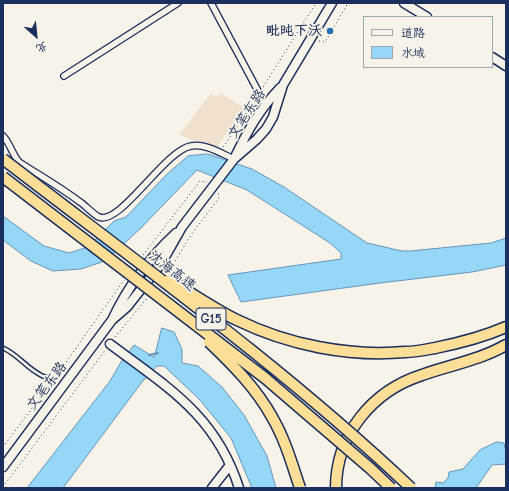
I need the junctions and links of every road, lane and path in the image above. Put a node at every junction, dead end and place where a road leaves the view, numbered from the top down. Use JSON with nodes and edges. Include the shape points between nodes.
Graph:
{"nodes":[{"id":1,"x":178,"y":3,"type":"edge"},
{"id":2,"x":211,"y":3,"type":"edge"},
{"id":3,"x":316,"y":3,"type":"edge"},
{"id":4,"x":332,"y":3,"type":"edge"},
{"id":5,"x":348,"y":3,"type":"edge"},
{"id":6,"x":404,"y":3,"type":"edge"},
{"id":7,"x":425,"y":16,"type":"edge"},
{"id":8,"x":310,"y":40,"type":"junction"},
{"id":9,"x":493,"y":58,"type":"edge"},
{"id":10,"x":506,"y":66,"type":"edge"},
{"id":11,"x":64,"y":76,"type":"dead end"},
{"id":12,"x":283,"y":85,"type":"junction"},
{"id":13,"x":259,"y":93,"type":"junction"},
{"id":14,"x":265,"y":104,"type":"junction"},
{"id":15,"x":3,"y":136,"type":"edge"},
{"id":16,"x":220,"y":153,"type":"junction"},
{"id":17,"x":3,"y":159,"type":"edge"},
{"id":18,"x":234,"y":159,"type":"junction"},
{"id":19,"x":3,"y":177,"type":"edge"},
{"id":20,"x":217,"y":182,"type":"junction"},
{"id":21,"x":136,"y":257,"type":"junction"},
{"id":22,"x":128,"y":274,"type":"junction"},
{"id":23,"x":165,"y":276,"type":"dead end"},
{"id":24,"x":147,"y":298,"type":"dead end"},
{"id":25,"x":506,"y":327,"type":"edge"},
{"id":26,"x":110,"y":344,"type":"junction"},
{"id":27,"x":506,"y":345,"type":"edge"},
{"id":28,"x":3,"y":348,"type":"edge"},
{"id":29,"x":54,"y":379,"type":"junction"},
{"id":30,"x":3,"y":447,"type":"edge"},
{"id":31,"x":230,"y":465,"type":"junction"},
{"id":32,"x":3,"y":467,"type":"edge"},
{"id":33,"x":3,"y":487,"type":"edge"},
{"id":34,"x":212,"y":488,"type":"edge"},
{"id":35,"x":239,"y":488,"type":"edge"},
{"id":36,"x":300,"y":488,"type":"edge"},
{"id":37,"x":336,"y":488,"type":"edge"},
{"id":38,"x":391,"y":488,"type":"edge"},
{"id":39,"x":411,"y":488,"type":"edge"}],
"edges":[{"from":1,"to":11,"type":"street"},
{"from":2,"to":13,"type":"street"},
{"from":3,"to":13,"type":"path"},
{"from":4,"to":8,"type":"main road","name":"文笔东路"},
{"from":5,"to":8,"type":"path","via":[[325,42]]},
{"from":6,"to":7,"type":"main road"},
{"from":8,"to":12,"type":"main road","name":"文笔东路"},
{"from":9,"to":10,"type":"main road"},
{"from":12,"to":14,"type":"main road","name":"文笔东路"},
{"from":12,"to":18,"type":"main road","name":"文笔东路","via":[[266,128]]},
{"from":13,"to":14,"type":"street"},
{"from":13,"to":16,"type":"path"},
{"from":14,"to":18,"type":"main road","name":"文笔东路"},
{"from":15,"to":16,"type":"street","via":[[18,162],[88,206],[99,217],[106,218],[122,209],[178,152],[190,146],[201,146]]},
{"from":16,"to":18,"type":"street"},
{"from":17,"to":21,"type":"highway","name":"沈海高速","number":"G15","bridge":true},
{"from":18,"to":20,"type":"main road","name":"文笔东路"},
{"from":19,"to":22,"type":"highway","name":"沈海高速","number":"G15","bridge":true},
{"from":20,"to":21,"type":"path","via":[[200,181]]},
{"from":20,"to":23,"type":"path","via":[[219,198],[191,234]]},
{"from":20,"to":32,"type":"main road","name":"文笔东路","via":[[182,227],[145,266],[122,298],[112,320]]},
{"from":21,"to":25,"type":"highway","bridge":true,"via":[[237,320],[305,344],[338,350],[405,352],[461,343]]},
{"from":21,"to":39,"type":"highway","name":"沈海高速","number":"G15","bridge":true,"via":[[273,367]]},
{"from":22,"to":29,"type":"path"},
{"from":22,"to":36,"type":"highway","bridge":true,"via":[[201,334],[240,372],[272,417],[285,444]]},
{"from":22,"to":38,"type":"highway","name":"沈海高速","number":"G15","bridge":true,"via":[[265,378]]},
{"from":24,"to":26,"type":"path"},
{"from":26,"to":31,"type":"main road","via":[[179,397],[200,417],[219,443]]},
{"from":26,"to":33,"type":"path"},
{"from":27,"to":37,"type":"highway","via":[[466,362],[421,375],[375,401],[356,421],[346,440],[336,471]]},
{"from":28,"to":29,"type":"lane","via":[[41,376]]},
{"from":29,"to":30,"type":"path"},
{"from":31,"to":34,"type":"main road"},
{"from":31,"to":35,"type":"main road"}]}
